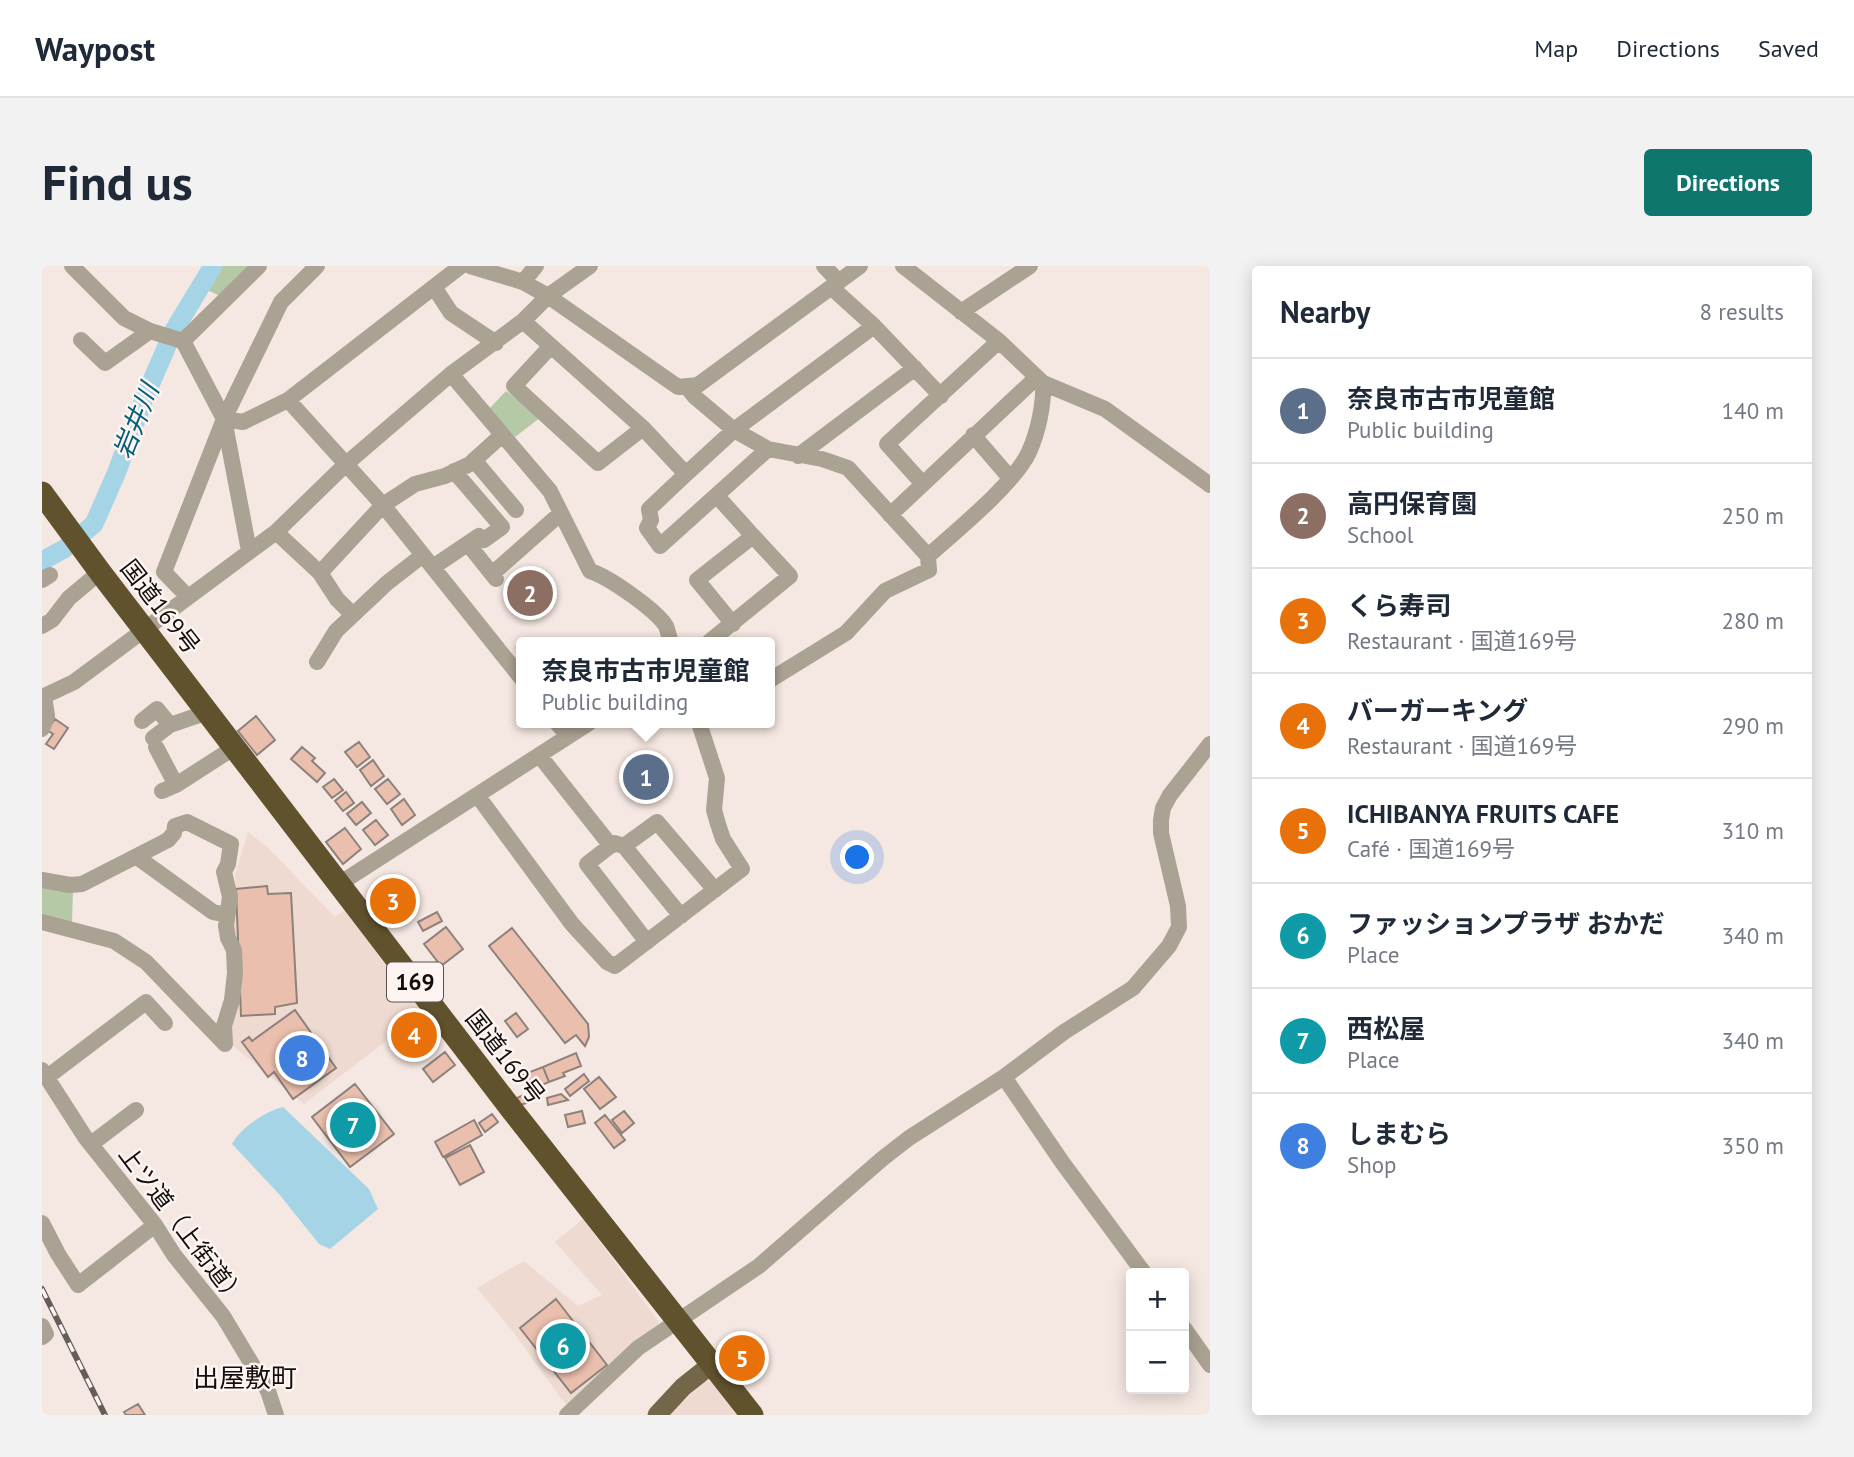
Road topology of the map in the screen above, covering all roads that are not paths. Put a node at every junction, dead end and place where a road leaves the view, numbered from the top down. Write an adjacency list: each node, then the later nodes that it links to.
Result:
1 (72, 266): 21 (street)
2 (259, 266): 23 (street)
3 (317, 266): 33 (street)
4 (461, 266): 16 (street)
5 (470, 266): 14 (street)
6 (536, 266): 14 (street)
7 (590, 266): 17 (street)
8 (824, 266): 15 (street)
9 (860, 266): 15 (street)
10 (903, 266): 18 (street)
11 (997, 266): 13 (street)
12 (1030, 266): 13 (street)
13 (1008, 280): 18 (street)
14 (523, 282): 17 (street)
15 (836, 285): 20 (street); 30 (street)
16 (434, 287): 25 (street); 32 (street)
17 (548, 296): 19 (street); 30 (street)
18 (961, 312): 24 (street)
19 (523, 321): 25 (street); 26 (street)
20 (874, 326): 27 (street); 35 (street)
21 (153, 332): 22 (street); 23 (street)
22 (81, 340)
23 (180, 340): 33 (street)
24 (999, 341): 29 (street); 31 (street)
25 (496, 343): 28 (street)
26 (551, 346): 34 (street); 34 (street)
27 (915, 368): 31 (street); 39 (street)
28 (452, 374): 36 (street); 41 (street)
29 (1040, 380): 37 (street); 44 (street); 46 (street)
30 (686, 386): 35 (street)
31 (941, 396): 45 (street)
32 (288, 400): 33 (street); 41 (street)
33 (225, 419): 56 (street); 61 (street)
34 (643, 428): 43 (street)
35 (734, 430): 38 (street); 43 (street)
36 (502, 435): 40 (street); 51 (street)
37 (973, 435): 44 (street); 45 (street)
38 (768, 449): 39 (street); 48 (street)
39 (798, 456): 52 (street)
40 (474, 460): 42 (street); 50 (street)
41 (346, 464): 49 (street); 53 (street)
42 (454, 471): 49 (street); 55 (street)
43 (686, 474): 48 (street)
44 (1010, 478): 57 (street)
45 (922, 483): 52 (street)
46 (1210, 485)
47 (42, 493): 59 (highway, 国道169号 / 169)
48 (717, 496): 54 (street)
49 (383, 505): 58 (street); 60 (street)
50 (516, 510)
51 (561, 513): 55 (street); 66 (street)
52 (890, 514): 57 (street)
53 (276, 532): 56 (street); 60 (street)
54 (753, 536): 64 (street); 64 (street)
55 (468, 544): 58 (street)
56 (248, 551): 61 (street)
57 (928, 556): 70 (street)
58 (428, 561): 62 (street); 69 (street)
59 (100, 572): 63 (street); 65 (highway, 国道169号 / 169)
60 (320, 573): 62 (street)
61 (188, 597): 65 (street)
62 (353, 615): 68 (street)
63 (43, 624)
64 (733, 624): 67 (street)
65 (145, 630): 71 (street); 72 (highway, 国道169号 / 169)
66 (669, 637)
67 (716, 637)
68 (317, 662)
69 (516, 671)
70 (775, 677)
71 (43, 696): 78 (street)
72 (208, 712): 74 (street); 81 (highway, 国道169号 / 169)
73 (142, 720): 74 (street)
74 (170, 725): 81 (street)
75 (560, 728): 79 (street)
76 (582, 728): 79 (street)
77 (701, 728): 88 (street)
78 (42, 729)
79 (568, 737): 82 (street)
80 (1210, 744): 95 (street)
81 (234, 747): 87 (highway, 国道169号 / 169)
82 (539, 755): 83 (street); 84 (street)
83 (477, 795): 87 (street); 92 (street)
84 (618, 846): 88 (street); 90 (street); 92 (street)
85 (137, 857): 86 (street); 89 (street); 89 (street)
86 (42, 880)
87 (339, 884): 101 (highway, 国道169号 / 169)
88 (715, 890): 90 (street)
89 (227, 915): 91 (street)
90 (681, 916): 92 (street)
91 (42, 922)
92 (647, 942)
93 (164, 1023): 94 (street)
94 (44, 1074): 97 (street, 上ツ道（上街道）)
95 (1004, 1077): 100 (street); 101 (street)
96 (136, 1110): 97 (street)
97 (91, 1144): 99 (street, 上ツ道（上街道）)
98 (42, 1223): 99 (street)
99 (155, 1225): 107 (street, 上ツ道（上街道）)
100 (1140, 1268)
101 (678, 1323): 105 (highway, 国道169号 / 169); 108 (street)
102 (42, 1326): 104 (street)
103 (1186, 1331): 106 (street)
104 (42, 1337)
105 (712, 1364): 109 (main road); 110 (highway, 国道169号 / 169)
106 (1210, 1365)
107 (276, 1415)
108 (567, 1415)
109 (657, 1415)
110 (752, 1415)

